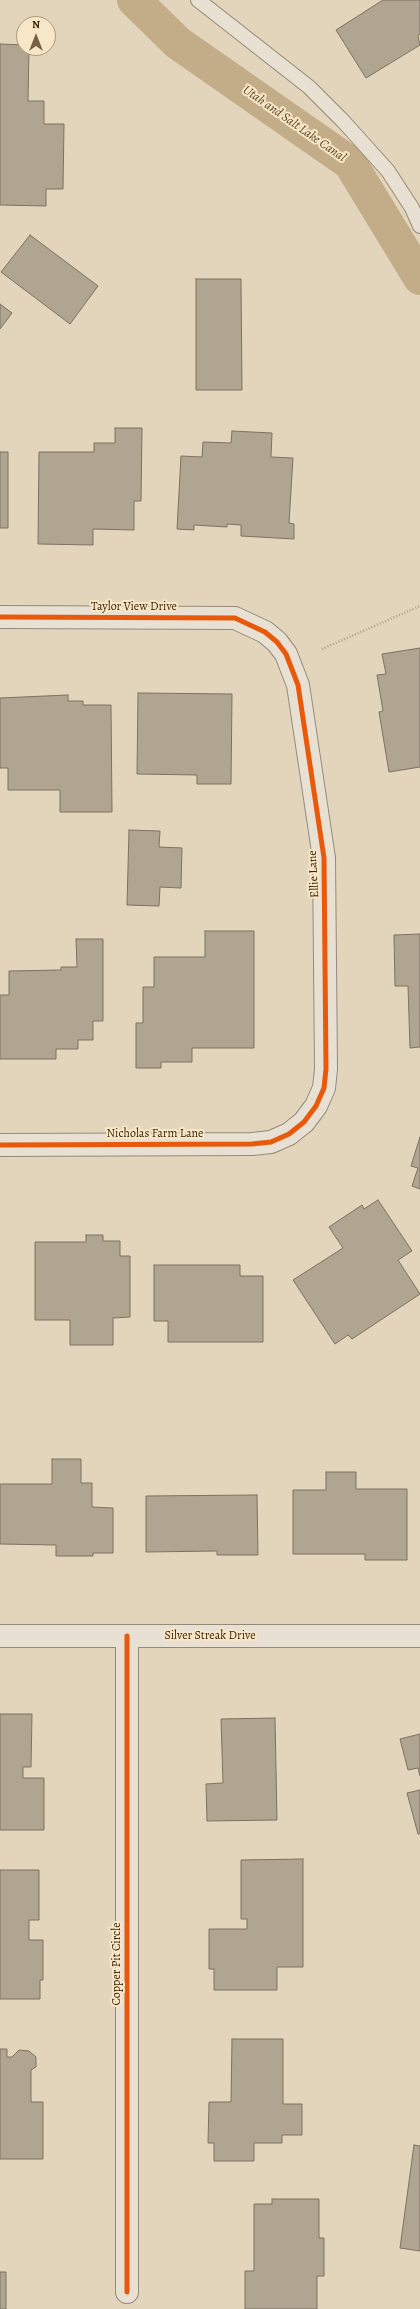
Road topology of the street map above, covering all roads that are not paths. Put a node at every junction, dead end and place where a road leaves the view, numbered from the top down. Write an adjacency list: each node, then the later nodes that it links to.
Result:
1 (198, 0): 2 (lane)
2 (420, 226)
3 (0, 617): 4 (street, Taylor View Drive)
4 (265, 632): 5 (street, Ellie Lane)
5 (304, 1122): 6 (street, Nicholas Farm Lane)
6 (0, 1145)
7 (0, 1636): 8 (street, Silver Streak Drive)
8 (127, 1636): 9 (street, Silver Streak Drive); 10 (street, Copper Pit Circle)
9 (420, 1636)
10 (127, 2292)

